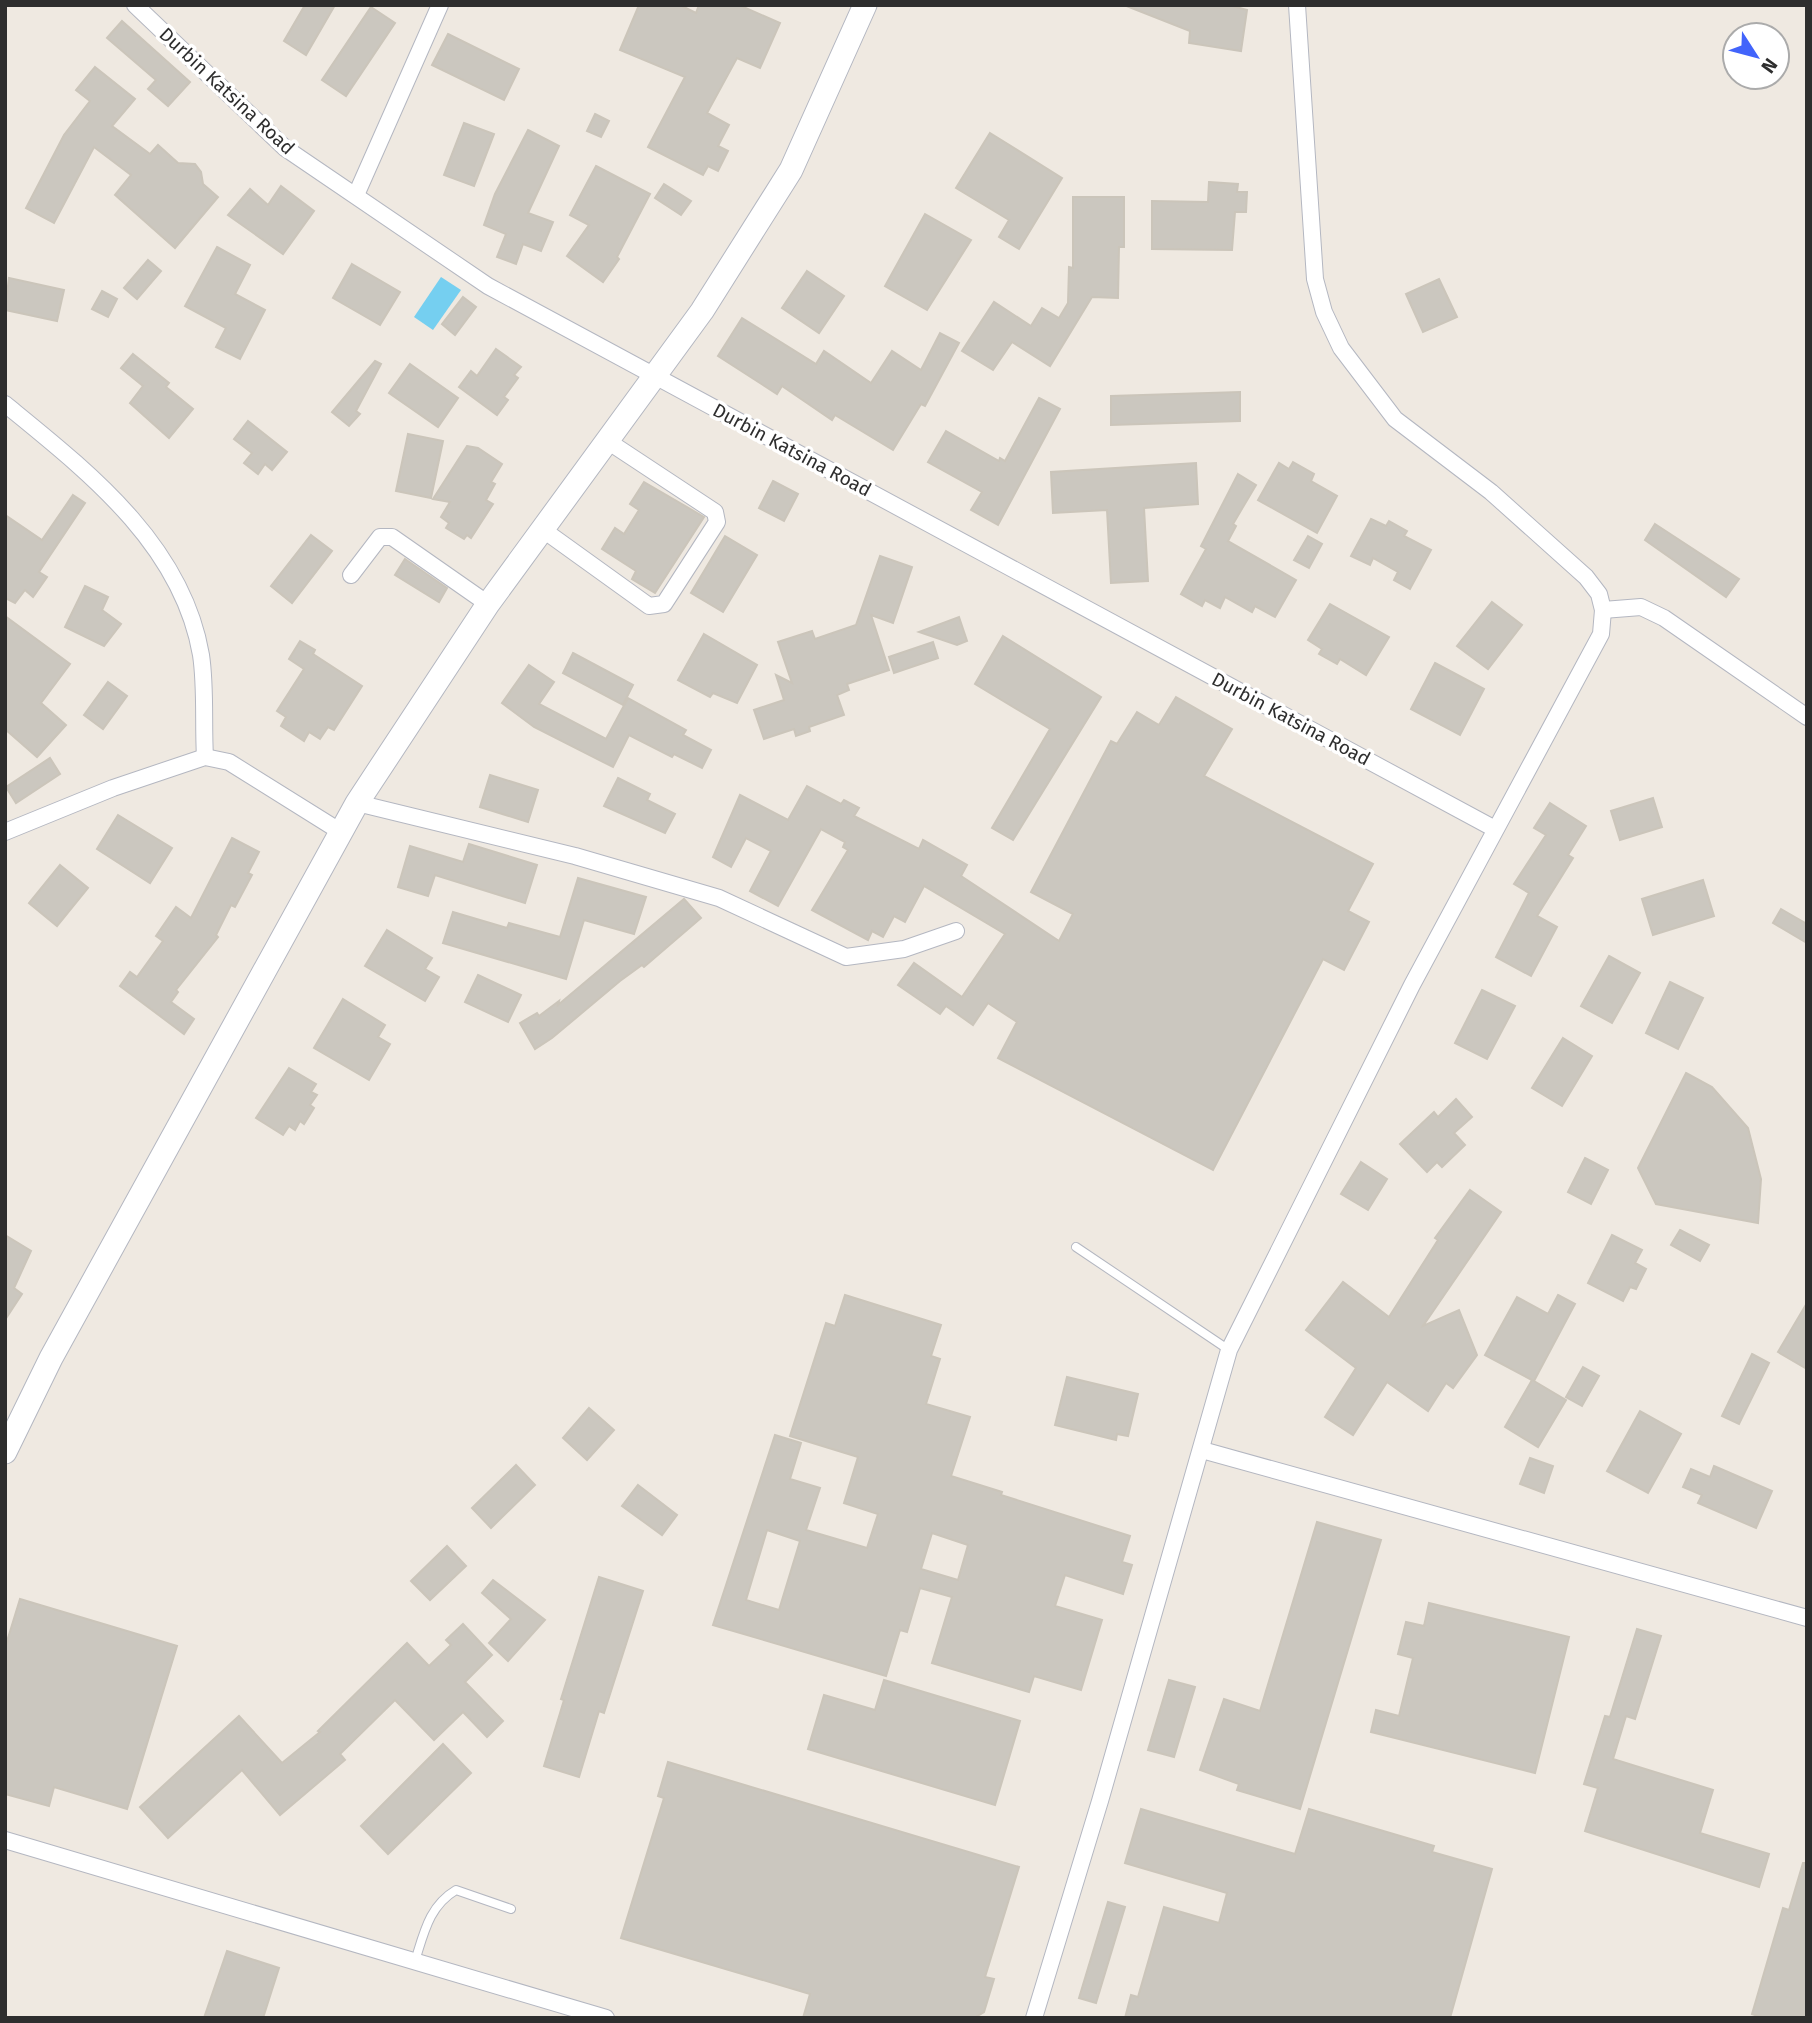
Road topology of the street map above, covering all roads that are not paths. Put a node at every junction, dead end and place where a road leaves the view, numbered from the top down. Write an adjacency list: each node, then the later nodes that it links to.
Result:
1 (135, 5): 5 (street, Durbin Katsina Road)
2 (440, 5): 5 (street)
3 (865, 5): 6 (street)
4 (1297, 5): 12 (street)
5 (356, 195): 6 (street, Durbin Katsina Road)
6 (653, 375): 8 (street); 16 (street, Durbin Katsina Road)
7 (5, 404): 14 (street)
8 (606, 440): 9 (street); 9 (street)
9 (542, 529): 11 (street)
10 (351, 575): 11 (street)
11 (488, 604): 15 (street)
12 (1604, 610): 13 (street); 16 (street)
13 (1807, 717)
14 (205, 757): 17 (street); 18 (street)
15 (357, 803): 18 (street); 19 (street)
16 (1495, 829): 21 (street)
17 (5, 832)
18 (341, 832): 23 (street)
19 (956, 932)
20 (1076, 1247): 21 (lane)
21 (1229, 1350): 22 (street)
22 (1202, 1450): 24 (street); 29 (street)
23 (5, 1452)
24 (1807, 1618)
25 (5, 1840): 27 (street)
26 (511, 1909): 27 (lane)
27 (415, 1961): 28 (street)
28 (606, 2018)
29 (1034, 2018)

